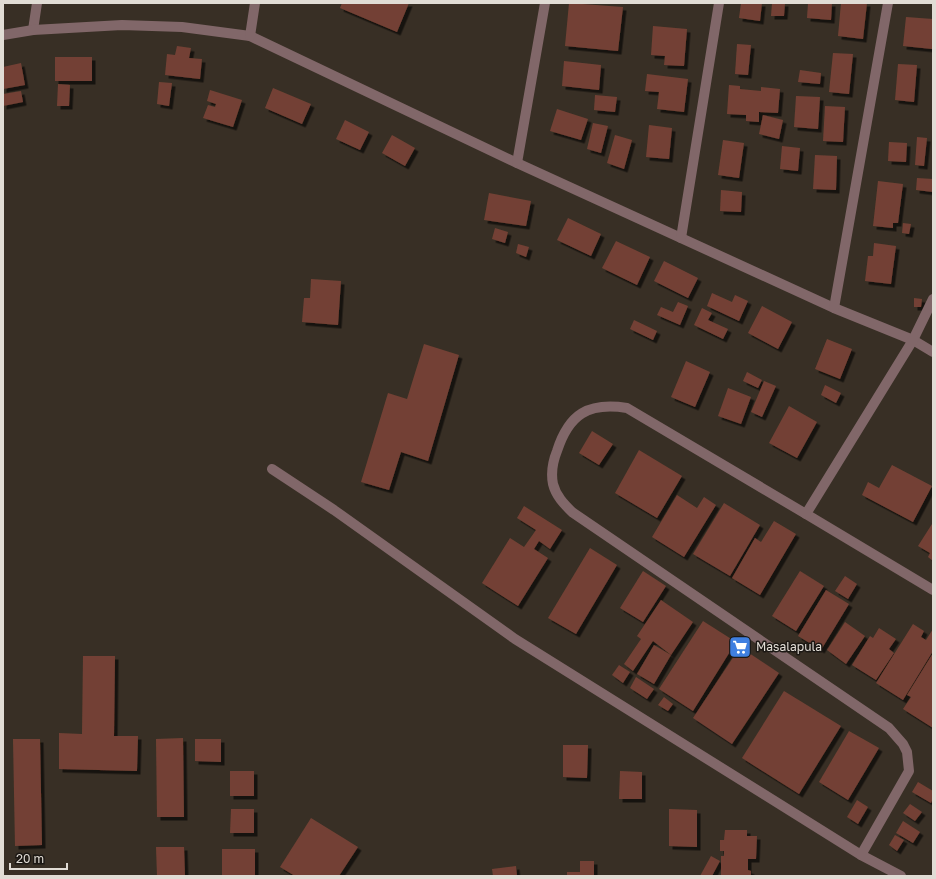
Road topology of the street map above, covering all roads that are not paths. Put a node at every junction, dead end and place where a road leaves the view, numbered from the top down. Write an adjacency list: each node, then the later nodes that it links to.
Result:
1 (38, 3): 6 (street)
2 (255, 3): 8 (street)
3 (545, 3): 9 (street)
4 (719, 3): 10 (street)
5 (888, 3): 12 (street)
6 (33, 30): 7 (street); 8 (street)
7 (3, 35)
8 (250, 36): 9 (street)
9 (517, 164): 10 (street)
10 (681, 238): 12 (street)
11 (933, 299): 13 (street)
12 (834, 308): 13 (street)
13 (913, 340): 14 (street); 16 (street)
14 (933, 352)
15 (272, 469): 18 (street)
16 (806, 514): 17 (street); 18 (street)
17 (933, 590)
18 (861, 855): 19 (street)
19 (901, 876)

